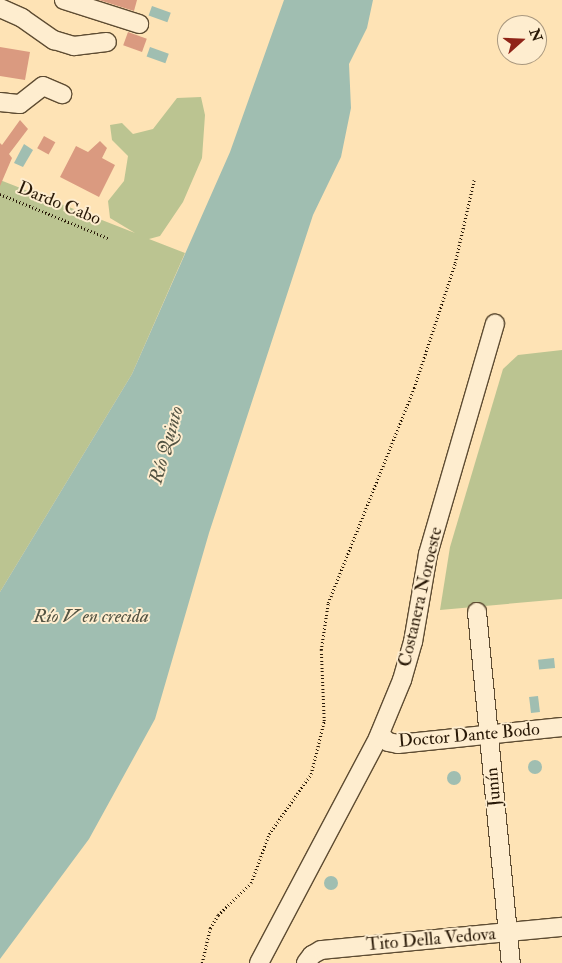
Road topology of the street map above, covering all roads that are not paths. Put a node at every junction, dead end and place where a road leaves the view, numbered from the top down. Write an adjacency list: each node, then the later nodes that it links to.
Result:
1 (64, 0): 3 (street)
2 (0, 8): 4 (street)
3 (138, 24)
4 (107, 42)
5 (62, 94): 6 (street)
6 (0, 102)
7 (495, 324): 10 (street, Costanera Noroeste)
8 (478, 612): 11 (street, Junín)
9 (562, 727): 11 (street, Doctor Dante Bodo)
10 (380, 734): 11 (street, Doctor Dante Bodo); 14 (street, Costanera Noroeste)
11 (489, 735): 13 (street, Junín)
12 (562, 927): 13 (street, Tito Della Vedova)
13 (508, 933): 15 (street, Tito Della Vedova); 16 (street, Junín)
14 (259, 963)
15 (306, 963)
16 (511, 963)

